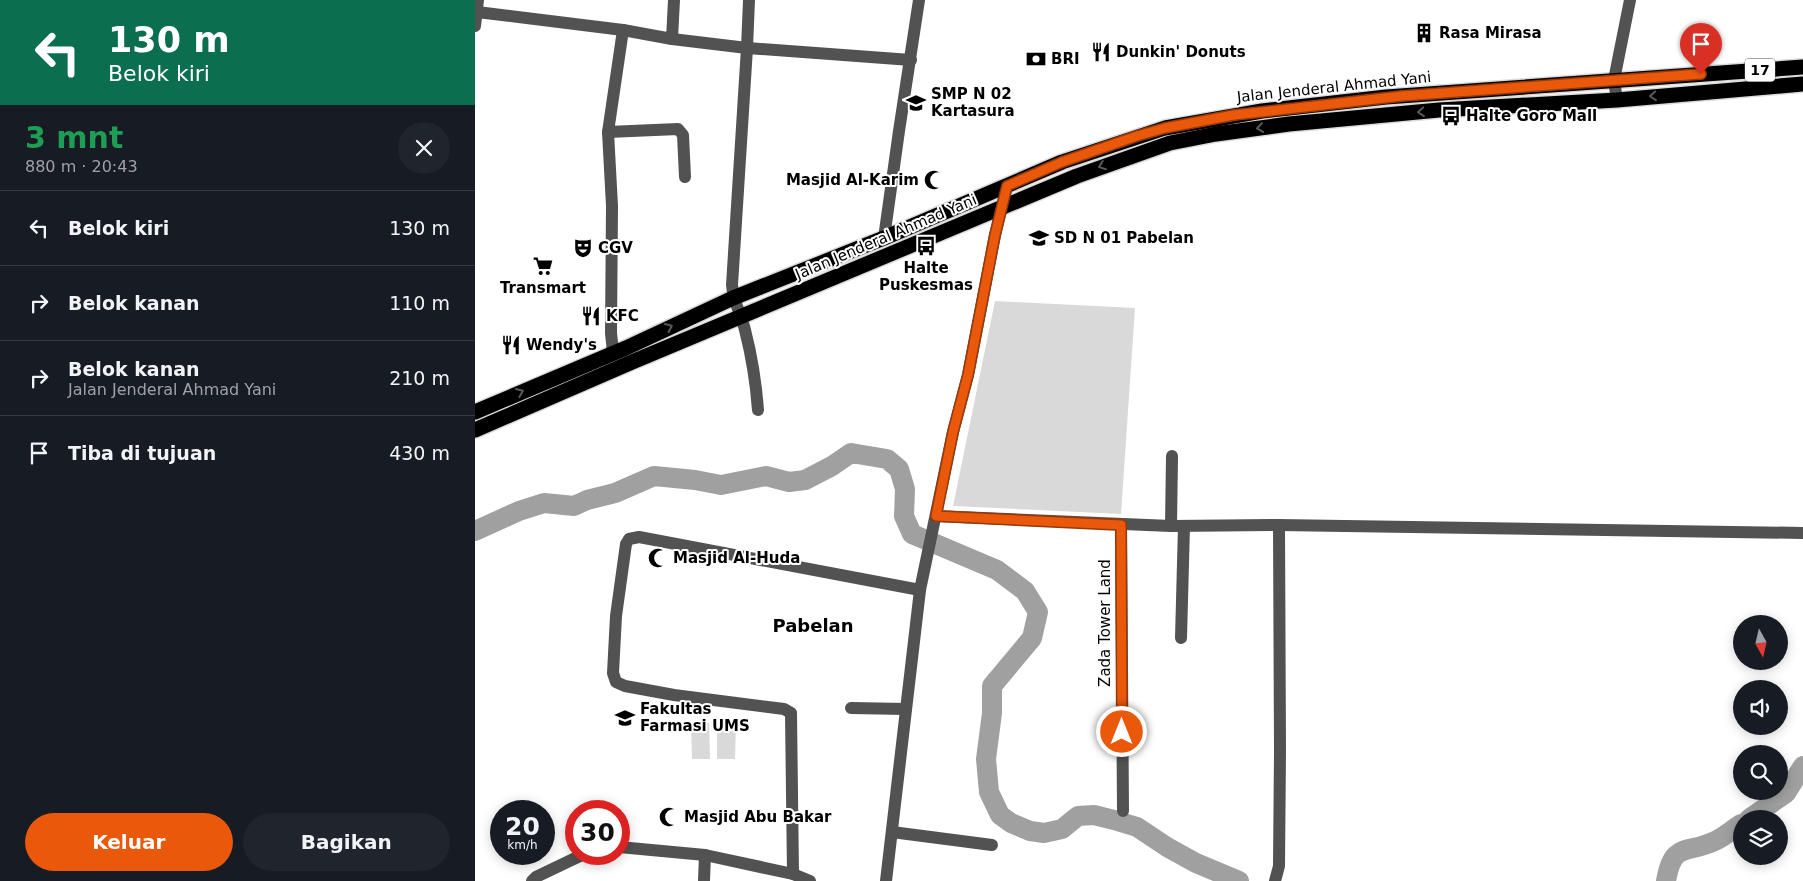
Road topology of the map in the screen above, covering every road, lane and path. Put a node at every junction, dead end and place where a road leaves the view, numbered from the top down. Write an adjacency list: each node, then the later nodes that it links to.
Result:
1 (674, 0): 8 (street)
2 (749, 0): 9 (street)
3 (919, 0): 10 (street)
4 (1630, 0): 12 (street)
5 (477, 6): 6 (street); 7 (street)
6 (475, 26)
7 (623, 30): 8 (street); 15 (street)
8 (672, 39): 9 (street)
9 (747, 48): 10 (street); 20 (street)
10 (911, 60): 19 (street)
11 (1803, 67): 12 (highway, Jalan Jenderal Ahmad Yani / 17)
12 (1614, 80): 14 (street); 17 (highway, Jalan Jenderal Ahmad Yani / 17)
13 (1803, 84): 14 (highway, Jalan Jenderal Ahmad Yani / 17, one-way to 14)
14 (1617, 100): 18 (highway, Jalan Jenderal Ahmad Yani / 17, one-way to 18)
15 (608, 132): 16 (street); 22 (street)
16 (685, 178)
17 (1007, 186): 18 (street); 19 (highway, Jalan Jenderal Ahmad Yani / 17)
18 (1002, 207): 21 (highway, Jalan Jenderal Ahmad Yani / 17); 28 (street)
19 (884, 238): 20 (highway, Jalan Jenderal Ahmad Yani / 17)
20 (733, 298): 21 (street); 22 (highway, Jalan Jenderal Ahmad Yani / 17, one-way to 20)
21 (741, 317): 23 (highway, Jalan Jenderal Ahmad Yani / 17); 24 (street)
22 (619, 350): 23 (highway); 25 (highway, Jalan Jenderal Ahmad Yani / 17, one-way to 22)
23 (632, 362): 26 (highway, Jalan Jenderal Ahmad Yani / 17)
24 (758, 410)
25 (475, 412)
26 (475, 430)
27 (1172, 456): 31 (street)
28 (934, 522): 29 (street); 33 (street)
29 (1121, 525): 31 (street); 37 (street, Zada Tower Land)
30 (1279, 525): 31 (street); 32 (street); 48 (street)
31 (1177, 526): 34 (street)
32 (1803, 533)
33 (920, 590): 36 (street); 43 (street)
34 (1181, 638)
35 (851, 708): 36 (street)
36 (906, 709): 38 (street)
37 (1123, 811)
38 (892, 832): 39 (street); 47 (street)
39 (992, 846)
40 (630, 848): 41 (street)
41 (705, 855): 43 (street); 45 (street)
42 (565, 863): 44 (street)
43 (793, 874): 46 (street)
44 (532, 881)
45 (704, 881)
46 (810, 881)
47 (886, 881)
48 (1275, 881)

